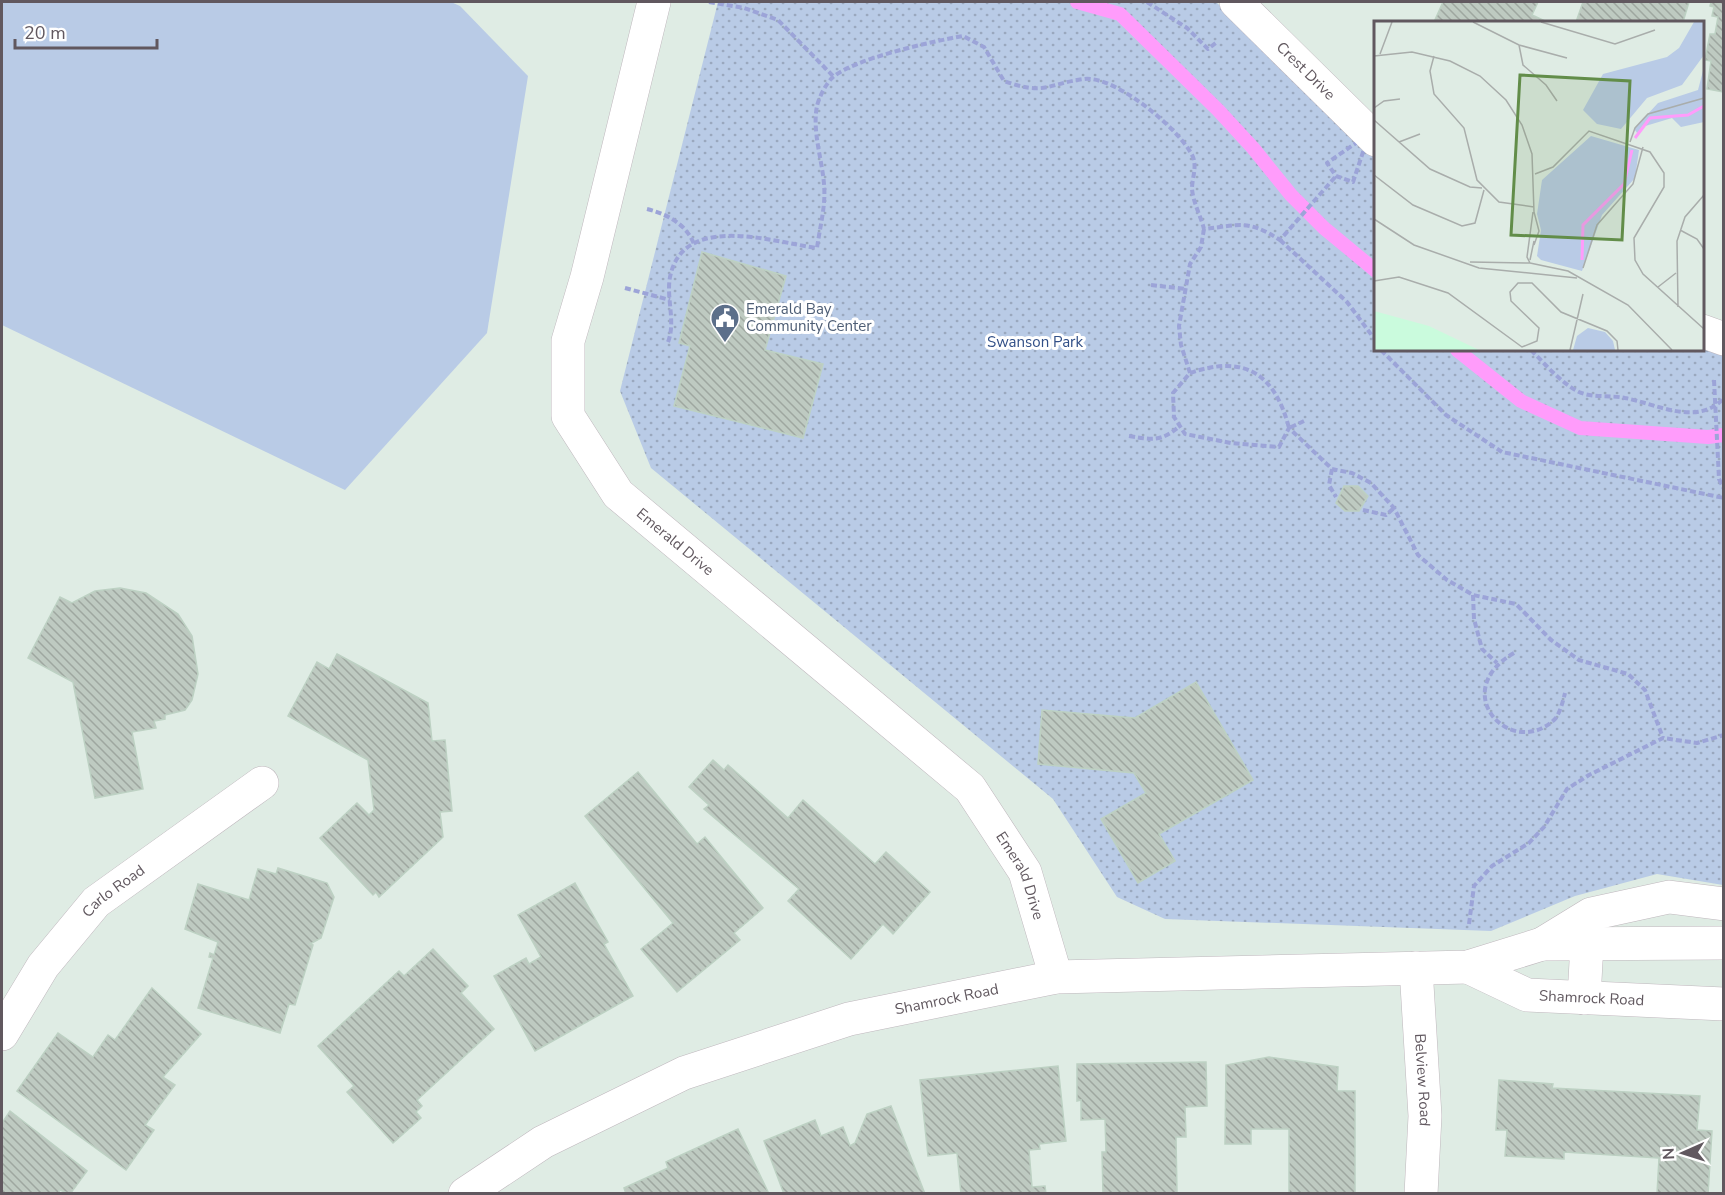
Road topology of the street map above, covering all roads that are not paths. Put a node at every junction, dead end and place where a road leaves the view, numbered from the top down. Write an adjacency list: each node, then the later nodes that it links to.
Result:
1 (654, 2): 13 (street, Emerald Drive)
2 (1236, 2): 3 (street, Crest Drive)
3 (1374, 138)
4 (1704, 332): 5 (street)
5 (1724, 339)
6 (262, 783): 16 (street, Carlo Road)
7 (1724, 904): 9 (street, Shamrock Road)
8 (1724, 943): 10 (street, Shamrock Road)
9 (1542, 944): 10 (street, Shamrock Road); 11 (street, Shamrock Road)
10 (1587, 944): 14 (street)
11 (1468, 967): 12 (street, Shamrock Road); 14 (street, Shamrock Road)
12 (1416, 968): 13 (street, Shamrock Road); 18 (street, Belview Road)
13 (1056, 977): 17 (street, Shamrock Road)
14 (1584, 998): 15 (street, Shamrock Road)
15 (1724, 1004)
16 (2, 1034)
17 (465, 1194)
18 (1422, 1194)

